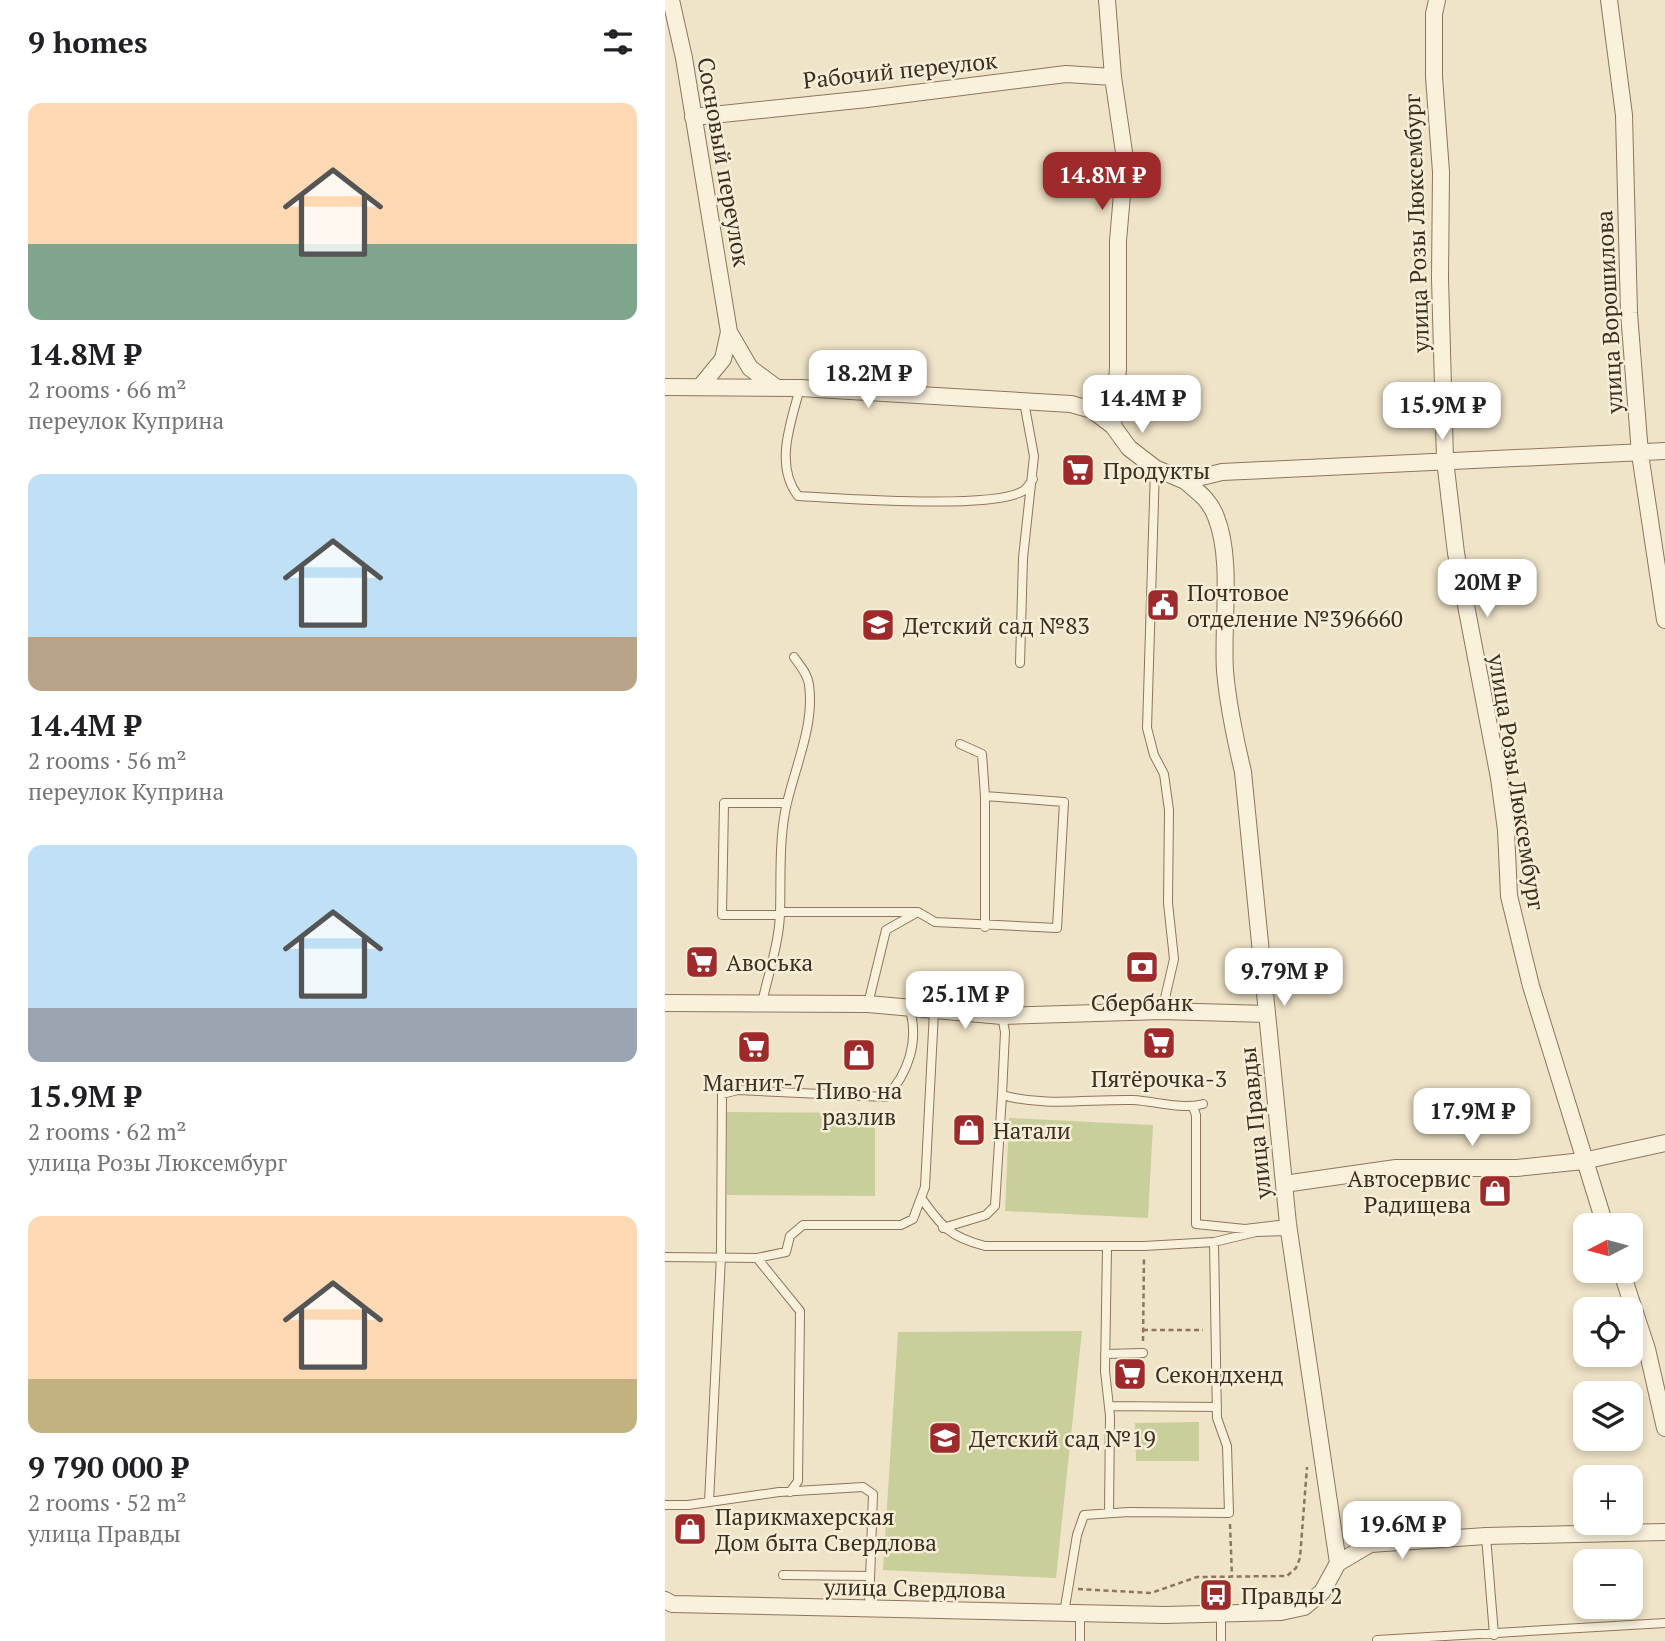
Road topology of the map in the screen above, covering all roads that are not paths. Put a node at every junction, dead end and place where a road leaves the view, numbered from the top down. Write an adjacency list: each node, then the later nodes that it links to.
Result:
1 (671, 0): 6 (street, Сосновый переулок)
2 (1107, 0): 5 (street)
3 (1437, 0): 18 (street, улица Розы Люксембург)
4 (1609, 0): 17 (street, улица Ворошилова)
5 (1113, 77): 6 (street, Рабочий переулок); 15 (street)
6 (693, 117): 7 (street, Сосновый переулок)
7 (729, 332): 10 (street, Сосновый переулок); 11 (street, Сосновый переулок)
8 (665, 387): 9 (street)
9 (683, 387): 10 (street); 13 (street)
10 (700, 387): 11 (street)
11 (777, 388): 12 (street)
12 (800, 388): 14 (street); 20 (lane)
13 (665, 398)
14 (1024, 402): 15 (street); 20 (lane)
15 (1113, 426): 19 (street)
16 (1665, 451): 17 (street)
17 (1640, 454): 18 (street); 22 (street, улица Ворошилова)
18 (1445, 460): 21 (street); 43 (street, улица Розы Люксембург)
19 (1155, 468): 21 (street); 36 (lane)
20 (1033, 479): 24 (lane)
21 (1185, 481): 37 (street, улица Правды)
22 (1665, 620)
23 (794, 657): 27 (lane)
24 (1020, 663)
25 (960, 744): 26 (lane)
26 (985, 796): 30 (lane); 30 (lane)
27 (787, 803): 29 (lane); 29 (lane)
28 (918, 912): 29 (lane); 30 (lane); 33 (lane)
29 (780, 914): 32 (lane)
30 (985, 927)
31 (665, 1003): 32 (street)
32 (762, 1003): 33 (street)
33 (868, 1004): 34 (street)
34 (910, 1010): 35 (street); 51 (lane)
35 (934, 1011): 38 (street); 45 (lane)
36 (1162, 1012): 37 (street); 38 (street)
37 (1266, 1014): 44 (street, улица Правды)
38 (1002, 1016): 39 (lane)
39 (1002, 1095): 41 (lane); 48 (lane)
40 (1203, 1104): 41 (lane)
41 (1193, 1107): 47 (lane)
42 (1665, 1143): 43 (street)
43 (1583, 1161): 44 (street); 46 (street, улица Розы Люксембург)
44 (1284, 1184): 47 (street, улица Правды)
45 (922, 1199): 48 (lane); 53 (lane)
46 (1601, 1213)
47 (1288, 1227): 49 (lane); 65 (street, улица Правды)
48 (943, 1228): 50 (lane)
49 (1214, 1242): 50 (lane); 58 (lane)
50 (1107, 1248): 56 (lane)
51 (721, 1256): 52 (lane); 53 (lane); 61 (lane)
52 (665, 1257)
53 (757, 1258): 60 (lane)
54 (1625, 1283): 59 (street)
55 (1143, 1353): 56 (lane)
56 (1105, 1354): 57 (lane)
57 (1109, 1406): 58 (lane); 63 (lane)
58 (1217, 1407): 63 (lane)
59 (1665, 1428)
60 (790, 1492): 61 (lane); 70 (lane)
61 (709, 1502): 62 (lane)
62 (665, 1505)
63 (1109, 1513): 73 (lane)
64 (1665, 1532): 66 (street)
65 (1336, 1534): 67 (street); 68 (street, улица Правды)
66 (1486, 1536): 67 (street); 76 (lane)
67 (1370, 1545): 68 (street)
68 (1338, 1563): 74 (street, улица Свердлова)
69 (783, 1574): 70 (lane)
70 (870, 1576): 72 (lane)
71 (665, 1600): 72 (street, улица Свердлова)
72 (869, 1610): 73 (street, улица Свердлова)
73 (1072, 1613): 74 (street, улица Свердлова); 78 (lane)
74 (1221, 1615): 79 (lane)
75 (1665, 1623): 76 (lane)
76 (1494, 1635): 77 (lane)
77 (1377, 1640)
78 (1080, 1641)
79 (1221, 1641)

